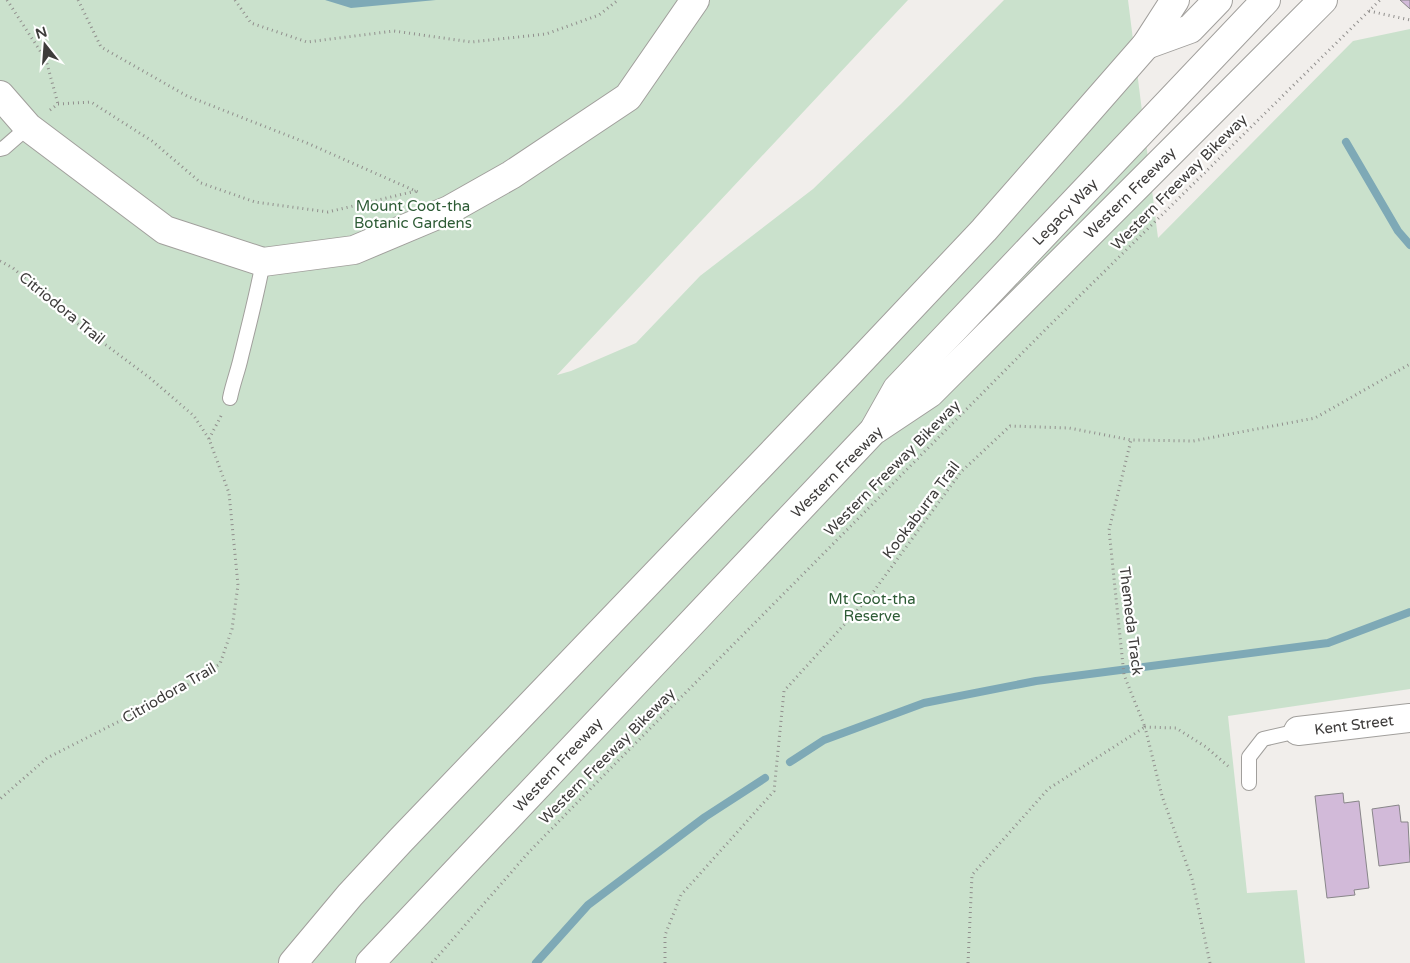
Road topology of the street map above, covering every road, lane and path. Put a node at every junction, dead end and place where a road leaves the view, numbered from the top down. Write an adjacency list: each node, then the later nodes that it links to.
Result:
1 (7, 0): 15 (path)
2 (78, 0): 18 (path)
3 (235, 0): 4 (path)
4 (618, 0)
5 (695, 0): 19 (main road)
6 (1175, 0): 13 (main road)
7 (1218, 0): 13 (main road)
8 (1266, 0): 24 (main road, Legacy Way)
9 (1323, 0): 24 (main road, Western Freeway)
10 (1380, 0): 11 (path, Western Freeway Bikeway)
11 (1369, 11): 12 (path); 34 (path, Western Freeway Bikeway)
12 (1410, 20)
13 (1146, 45): 32 (main road)
14 (0, 95): 16 (main road)
15 (58, 104): 16 (path); 18 (path)
16 (28, 127): 17 (lane); 21 (main road)
17 (0, 149)
18 (417, 190): 19 (path)
19 (449, 210): 21 (main road)
20 (0, 261): 25 (path, Citriodora Trail)
21 (263, 262): 23 (lane)
22 (1410, 364): 26 (path, Kookaburra Trail)
23 (230, 398): 25 (path)
24 (873, 431): 33 (main road, Western Freeway)
25 (209, 439): 31 (path, Citriodora Trail)
26 (1131, 440): 28 (path, Themeda Track); 35 (path, Kookaburra Trail)
27 (1410, 718): 29 (main road, Kent Street)
28 (1145, 727): 30 (path); 36 (path); 37 (path, Themeda Track)
29 (1298, 731): 30 (lane)
30 (1249, 783)
31 (0, 799)
32 (293, 963)
33 (370, 963)
34 (432, 963)
35 (665, 963)
36 (968, 963)
37 (1210, 963)

